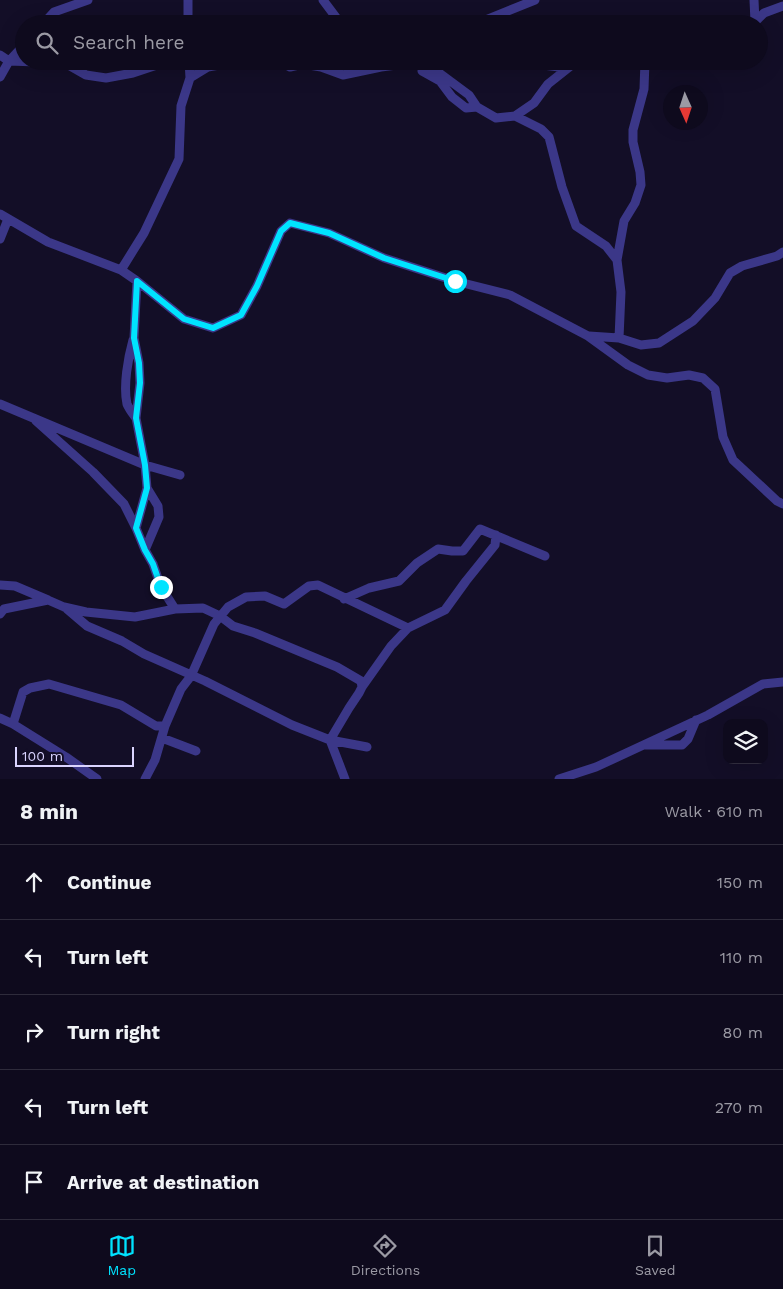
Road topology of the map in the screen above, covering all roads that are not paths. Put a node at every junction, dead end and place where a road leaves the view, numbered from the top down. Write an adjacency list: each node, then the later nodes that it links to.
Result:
1 (59, 0): 9 (street)
2 (88, 0): 9 (street)
3 (188, 0): 11 (street)
4 (323, 0): 12 (street)
5 (535, 0): 7 (street)
6 (754, 0): 14 (street)
7 (524, 2): 13 (street)
8 (783, 6): 15 (street)
9 (54, 12): 10 (street)
10 (51, 15)
11 (188, 15)
12 (334, 15)
13 (496, 15)
14 (753, 15)
15 (762, 15)
16 (0, 55): 18 (street)
17 (15, 55): 18 (street)
18 (9, 61): 19 (street); 30 (street)
19 (15, 61)
20 (77, 70): 21 (street)
21 (140, 70)
22 (190, 70): 31 (street)
23 (204, 70): 31 (street)
24 (329, 70): 25 (street)
25 (359, 70)
26 (422, 70): 33 (street)
27 (433, 70): 32 (street)
28 (565, 70): 35 (street)
29 (645, 70): 39 (street)
30 (0, 77)
31 (190, 78): 40 (street)
32 (454, 84): 33 (street); 34 (street)
33 (456, 101): 34 (street)
34 (477, 107): 35 (street)
35 (515, 116): 39 (street)
36 (4, 216): 37 (street); 40 (street)
37 (0, 239)
38 (783, 252): 43 (street)
39 (617, 260): 43 (street)
40 (121, 270): 41 (street)
41 (137, 281): 42 (street); 46 (street)
42 (588, 336): 43 (street); 49 (street)
43 (619, 338)
44 (0, 404): 45 (street)
45 (31, 417): 46 (street); 50 (street)
46 (145, 465): 47 (street); 48 (street)
47 (180, 475)
48 (147, 488): 50 (street); 52 (street)
49 (783, 504)
50 (136, 528): 52 (street)
51 (496, 535): 53 (street); 55 (street); 61 (street)
52 (145, 550): 58 (street)
53 (546, 556)
54 (0, 585): 56 (street)
55 (344, 599): 60 (street); 61 (street)
56 (48, 600): 57 (street); 59 (street)
57 (64, 607): 58 (street); 62 (street)
58 (175, 609): 60 (street)
59 (0, 614)
60 (220, 616): 62 (street); 64 (street)
61 (408, 628): 64 (street)
62 (191, 676): 68 (street); 70 (street)
63 (783, 682): 66 (street)
64 (362, 687): 70 (street)
65 (0, 718): 67 (street)
66 (696, 720): 71 (street); 71 (street)
67 (13, 724): 68 (street); 75 (street)
68 (165, 726): 69 (street)
69 (162, 738): 73 (street); 76 (street)
70 (330, 740): 72 (street); 74 (street)
71 (644, 745): 77 (street)
72 (367, 747)
73 (196, 751)
74 (342, 777)
75 (97, 779)
76 (145, 779)
77 (559, 779)

